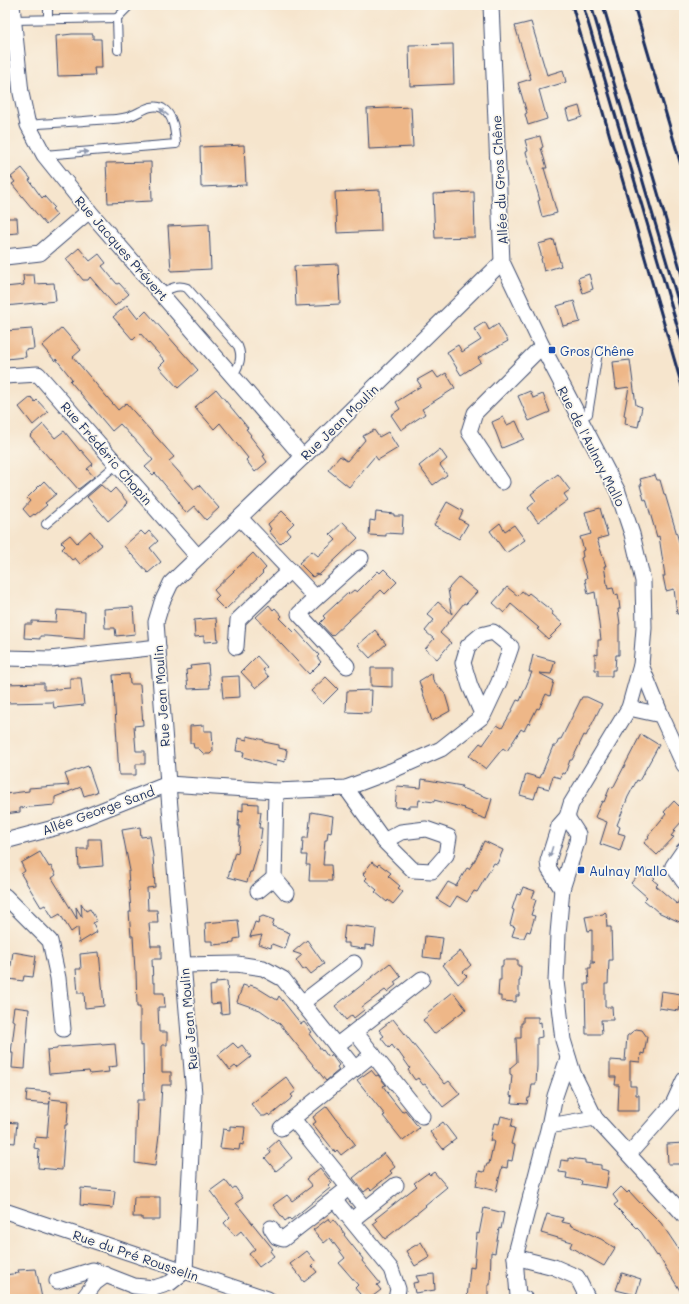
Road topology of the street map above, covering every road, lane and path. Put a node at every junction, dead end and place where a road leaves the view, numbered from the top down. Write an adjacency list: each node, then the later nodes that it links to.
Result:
1 (48, 5): 6 (lane)
2 (130, 5): 5 (lane)
3 (491, 5): 12 (street, Allée du Gros Chêne)
4 (13, 12): 6 (lane); 8 (street, Rue Jacques Prévert)
5 (117, 18): 6 (lane); 7 (lane)
6 (48, 19)
7 (118, 50)
8 (28, 125): 9 (street, Rue Jacques Prévert); 9 (lane, one-way to 8)
9 (44, 155): 10 (street, Rue Jacques Prévert)
10 (89, 211): 11 (street); 13 (street, Rue Jacques Prévert)
11 (5, 258)
12 (502, 262): 14 (street, Allée du Gros Chêne); 19 (street, Rue Jean Moulin)
13 (160, 293): 17 (street, Rue Jacques Prévert); 17 (lane)
14 (542, 346): 18 (street, Rue de l'Aulnay Mallo); 21 (street)
15 (598, 352): 18 (lane)
16 (5, 376): 20 (street, Rue Frédéric Chopin)
17 (233, 376): 19 (street, Rue Jacques Prévert)
18 (580, 419): 31 (street, Rue de l'Aulnay Mallo)
19 (303, 457): 22 (street, Rue Jean Moulin)
20 (117, 464): 23 (lane); 24 (street, Rue Frédéric Chopin)
21 (502, 482)
22 (240, 518): 24 (street, Rue Jean Moulin); 26 (street)
23 (46, 524)
24 (198, 557): 28 (street, Rue Jean Moulin)
25 (361, 558): 27 (street)
26 (290, 570): 27 (street); 29 (street)
27 (316, 598): 32 (street)
28 (158, 647): 30 (street); 37 (street, Rue Jean Moulin)
29 (236, 647)
30 (5, 658)
31 (640, 665): 33 (street, Rue de l'Aulnay Mallo); 34 (street)
32 (347, 666)
33 (629, 708): 34 (street); 40 (street, Rue de l'Aulnay Mallo)
34 (662, 715): 36 (street)
35 (483, 716): 35 (street); 38 (street)
36 (684, 765)
37 (168, 784): 39 (street); 41 (street, Allée George Sand); 51 (street, Rue Jean Moulin)
38 (346, 788): 39 (street); 42 (street)
39 (276, 791): 44 (street)
40 (567, 817): 46 (street); 46 (street, Rue de l'Aulnay Mallo, one-way to 46)
41 (5, 841)
42 (384, 841)
43 (684, 850): 45 (street)
44 (274, 878): 47 (street); 48 (street)
45 (684, 882)
46 (562, 890): 58 (street)
47 (258, 891)
48 (287, 893)
49 (5, 896): 54 (street)
50 (354, 963): 53 (street)
51 (183, 965): 53 (street); 76 (street, Rue Jean Moulin)
52 (422, 980): 55 (street)
53 (302, 1003): 56 (street)
54 (63, 1029)
55 (355, 1032): 56 (street); 57 (street)
56 (336, 1046): 59 (street)
57 (373, 1054): 59 (street); 61 (street)
58 (568, 1058): 62 (street); 64 (street)
59 (354, 1069): 63 (street)
60 (684, 1080): 66 (street)
61 (422, 1116)
62 (595, 1118): 64 (street); 66 (street)
63 (293, 1119): 65 (street); 68 (street)
64 (549, 1126): 75 (street)
65 (281, 1128)
66 (629, 1154): 72 (street)
67 (396, 1185): 70 (street)
68 (349, 1188): 69 (street); 70 (street)
69 (334, 1199): 73 (street); 74 (street)
70 (366, 1209): 73 (street)
71 (5, 1211): 76 (street, Rue du Pré Rousselin)
72 (684, 1215)
73 (352, 1220): 81 (street)
74 (271, 1228)
75 (515, 1257): 82 (street); 83 (street)
76 (185, 1271): 77 (street); 80 (street, Rue du Pré Rousselin)
77 (106, 1275): 78 (street); 79 (street)
78 (57, 1281)
79 (83, 1299)
80 (268, 1299)
81 (396, 1299)
82 (525, 1299)
83 (588, 1299)

